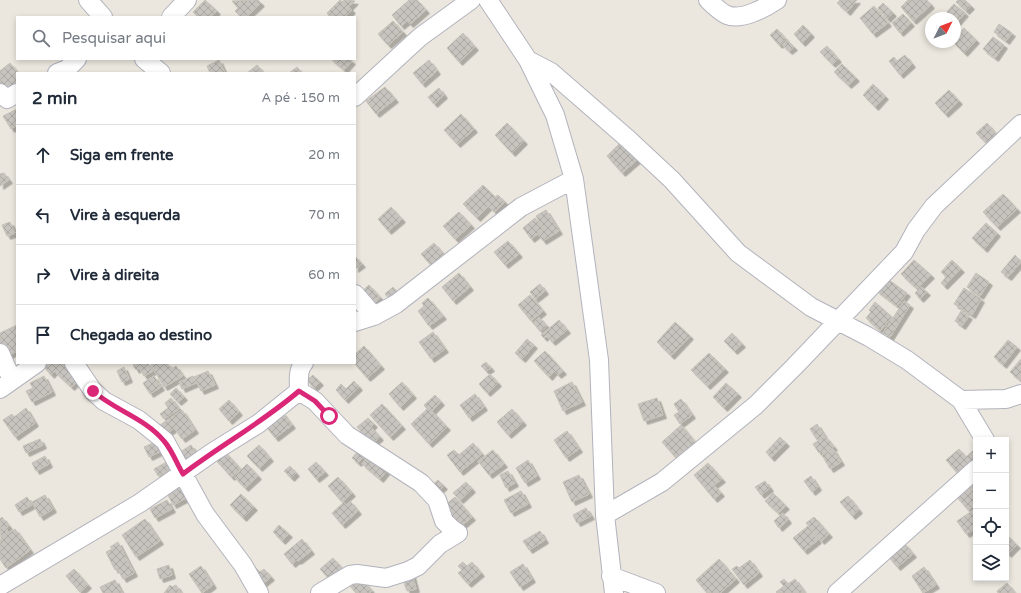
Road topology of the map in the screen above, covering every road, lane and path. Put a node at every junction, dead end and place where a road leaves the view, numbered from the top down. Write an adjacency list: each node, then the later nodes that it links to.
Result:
1 (88, 0): 7 (street)
2 (187, 0): 8 (street)
3 (471, 0): 14 (street)
4 (488, 0): 10 (street)
5 (708, 0): 6 (street)
6 (777, 0)
7 (102, 16)
8 (172, 16)
9 (145, 60): 11 (street)
10 (528, 60): 16 (street); 20 (street)
11 (160, 72)
12 (0, 93): 13 (street)
13 (16, 94)
14 (356, 96)
15 (1021, 124): 20 (street)
16 (574, 179): 18 (street); 32 (street)
17 (356, 296): 18 (street)
18 (374, 316): 19 (street)
19 (356, 321)
20 (838, 321): 28 (street); 32 (street)
21 (0, 353): 25 (street)
22 (35, 364): 25 (street)
23 (75, 364): 31 (street)
24 (302, 364): 26 (street)
25 (6, 384)
26 (299, 391): 31 (street); 36 (street)
27 (1021, 394): 28 (street)
28 (962, 400): 29 (street)
29 (983, 437)
30 (973, 472): 38 (street)
31 (183, 474): 34 (street); 35 (street)
32 (605, 515): 33 (street)
33 (613, 584): 37 (street)
34 (0, 586)
35 (259, 593)
36 (320, 593)
37 (656, 593)
38 (837, 593)

